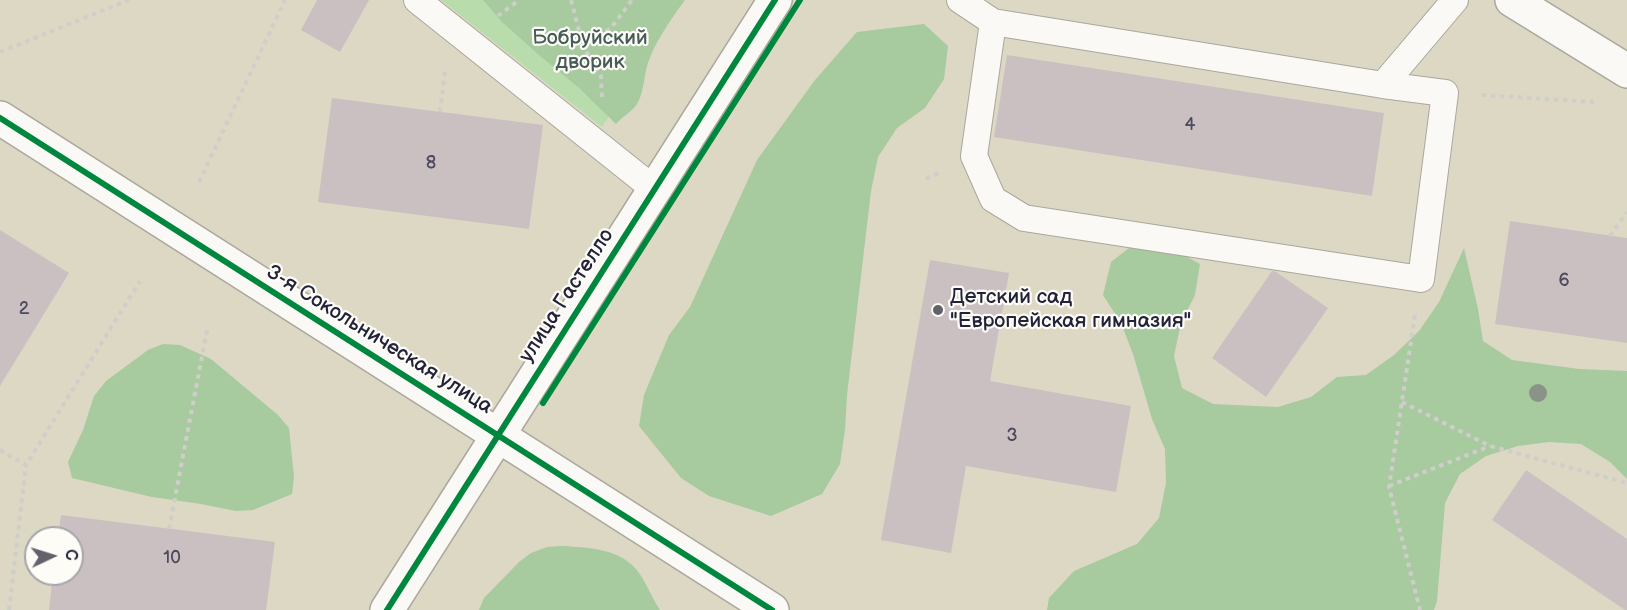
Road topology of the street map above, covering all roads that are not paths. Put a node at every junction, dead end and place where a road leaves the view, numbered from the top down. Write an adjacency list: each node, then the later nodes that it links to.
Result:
1 (417, 0): 10 (lane)
2 (775, 0): 10 (street, улица Гастелло)
3 (960, 0): 6 (lane)
4 (1455, 0): 8 (lane)
5 (1512, 0): 7 (street)
6 (993, 22): 8 (lane); 8 (lane)
7 (1627, 71)
8 (1383, 85)
9 (0, 118): 11 (street, 3-я Сокольническая улица)
10 (654, 189): 11 (street, улица Гастелло)
11 (498, 435): 12 (street, улица Гастелло); 13 (street, 3-я Сокольническая улица)
12 (387, 610)
13 (772, 610)

